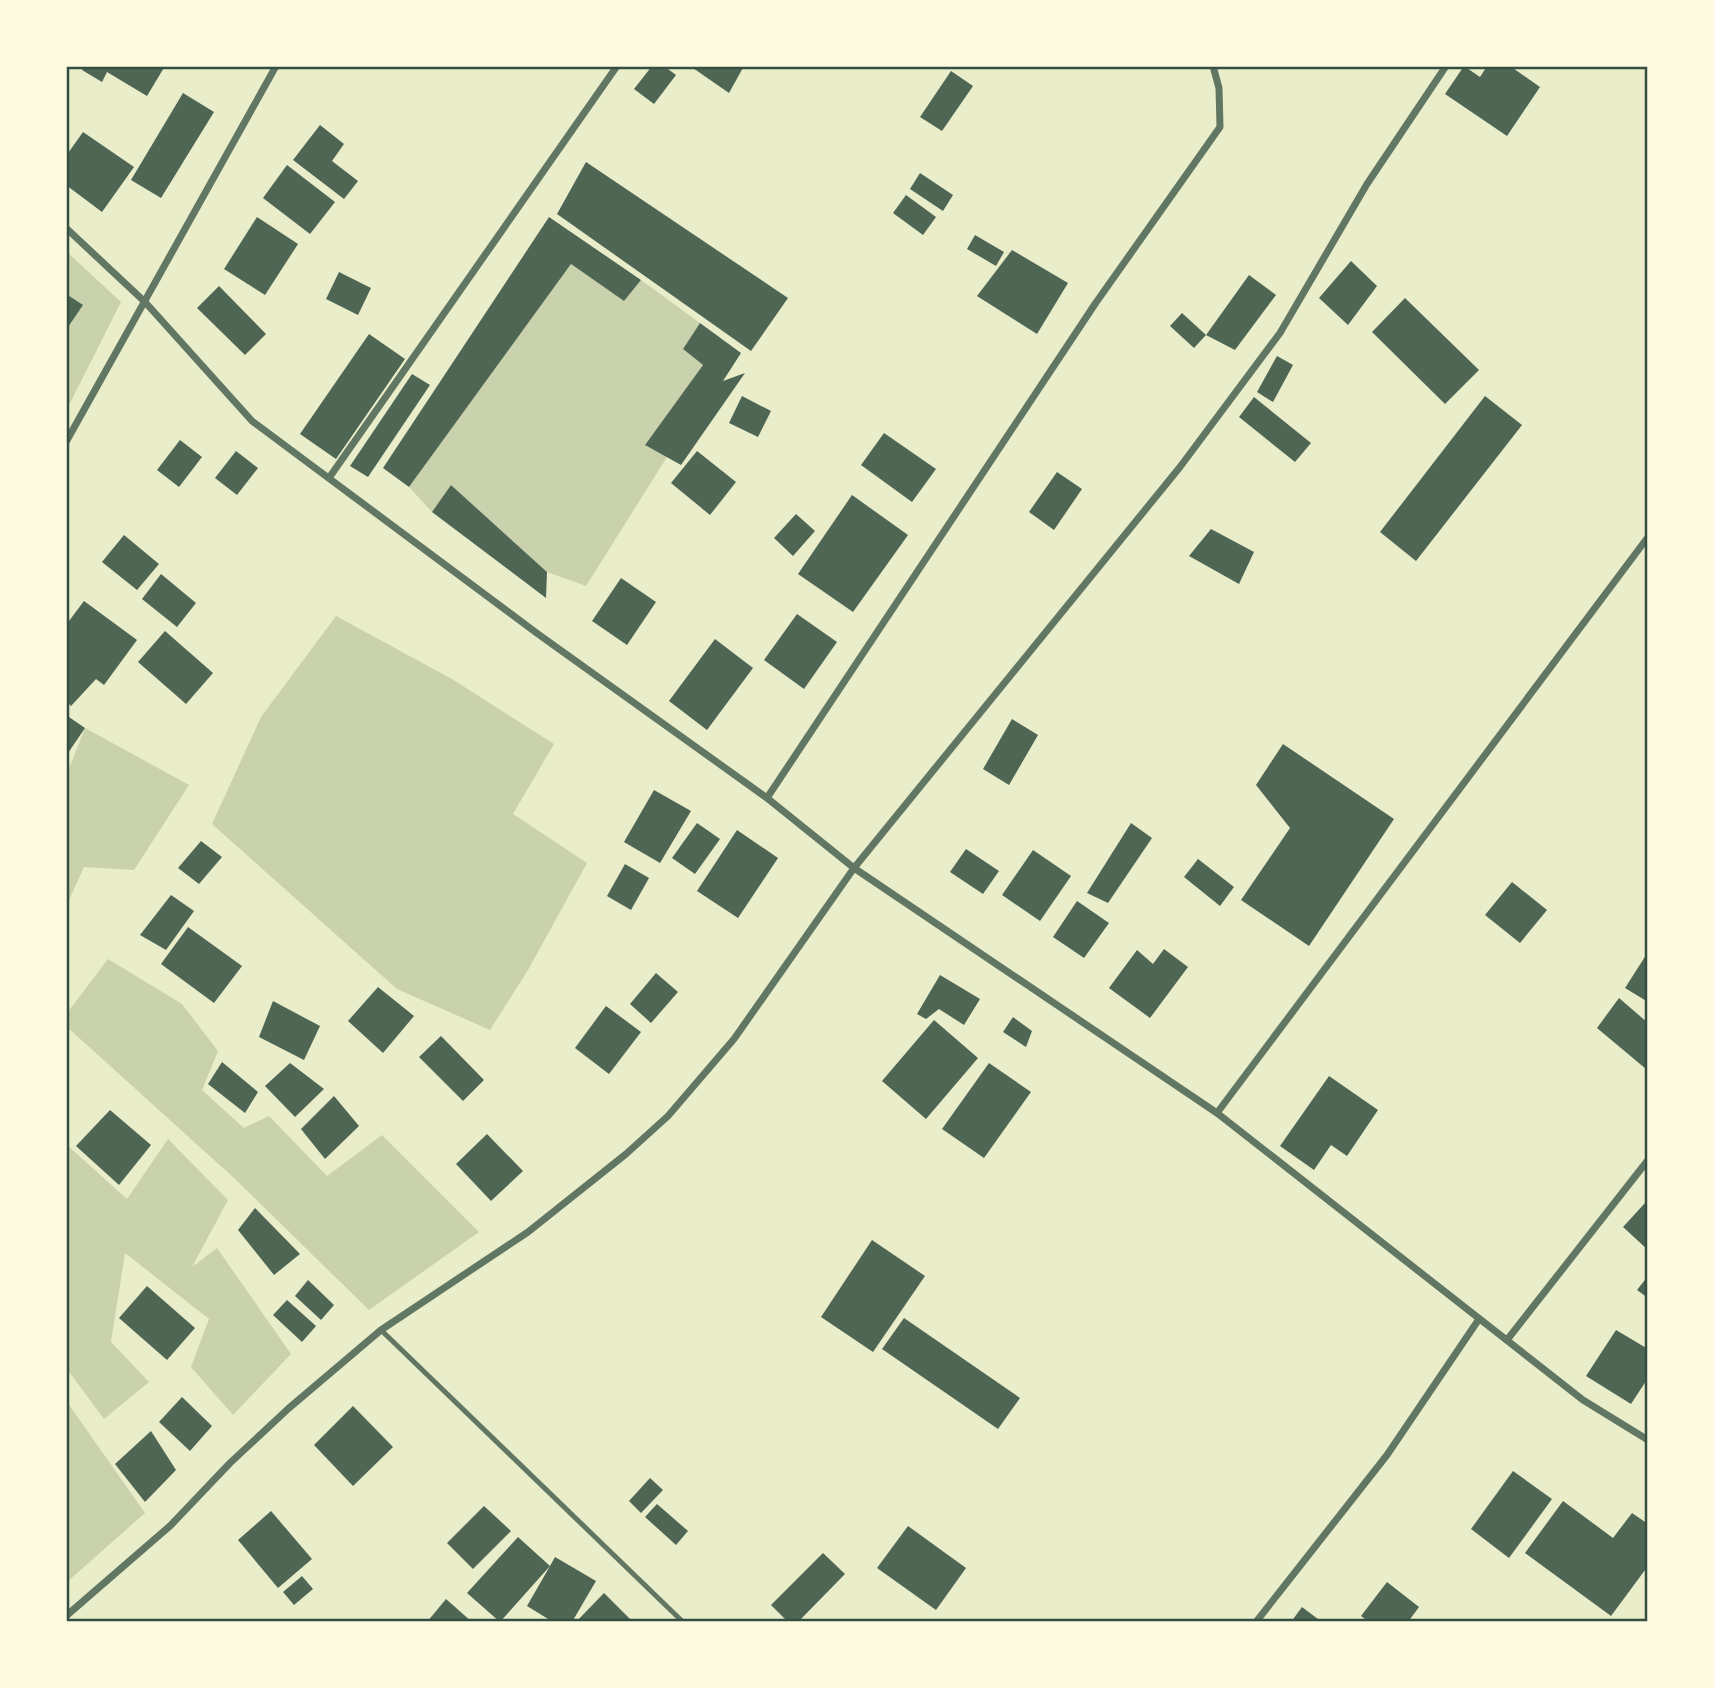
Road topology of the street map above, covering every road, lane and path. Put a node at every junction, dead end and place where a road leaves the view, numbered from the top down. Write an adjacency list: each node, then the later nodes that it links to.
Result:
1 (276, 66): 6 (street)
2 (617, 66): 8 (street)
3 (1213, 66): 10 (street)
4 (1446, 66): 11 (street)
5 (66, 228): 6 (street)
6 (145, 302): 7 (street); 8 (street)
7 (66, 442)
8 (329, 478): 10 (street)
9 (1647, 537): 12 (street)
10 (767, 798): 11 (street)
11 (854, 868): 12 (street); 15 (street)
12 (1217, 1113): 14 (street)
13 (1647, 1160): 16 (street)
14 (1479, 1319): 16 (street); 20 (street)
15 (381, 1330): 18 (street); 19 (lane)
16 (1507, 1340): 17 (street)
17 (1647, 1440)
18 (66, 1616)
19 (683, 1622)
20 (1256, 1622)

